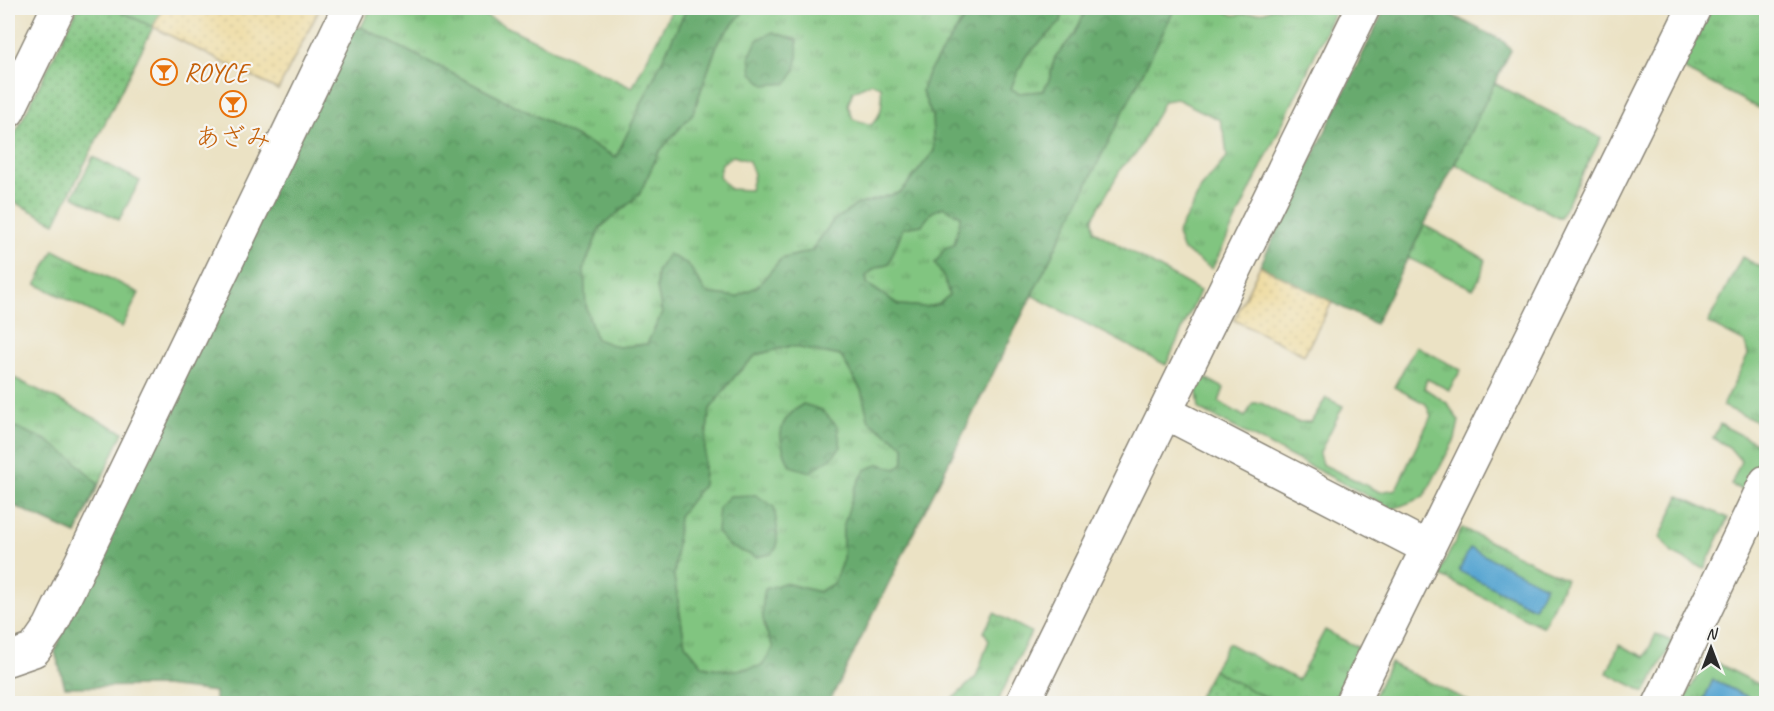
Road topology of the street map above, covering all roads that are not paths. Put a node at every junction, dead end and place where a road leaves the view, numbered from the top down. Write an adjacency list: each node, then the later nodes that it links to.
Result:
1 (58, 8): 5 (street)
2 (349, 8): 9 (street)
3 (1363, 8): 6 (street)
4 (1694, 8): 8 (street)
5 (8, 111)
6 (1165, 412): 8 (street); 10 (street)
7 (1767, 482): 12 (street)
8 (1428, 548): 11 (street)
9 (8, 659)
10 (1022, 704)
11 (1351, 704)
12 (1660, 704)

